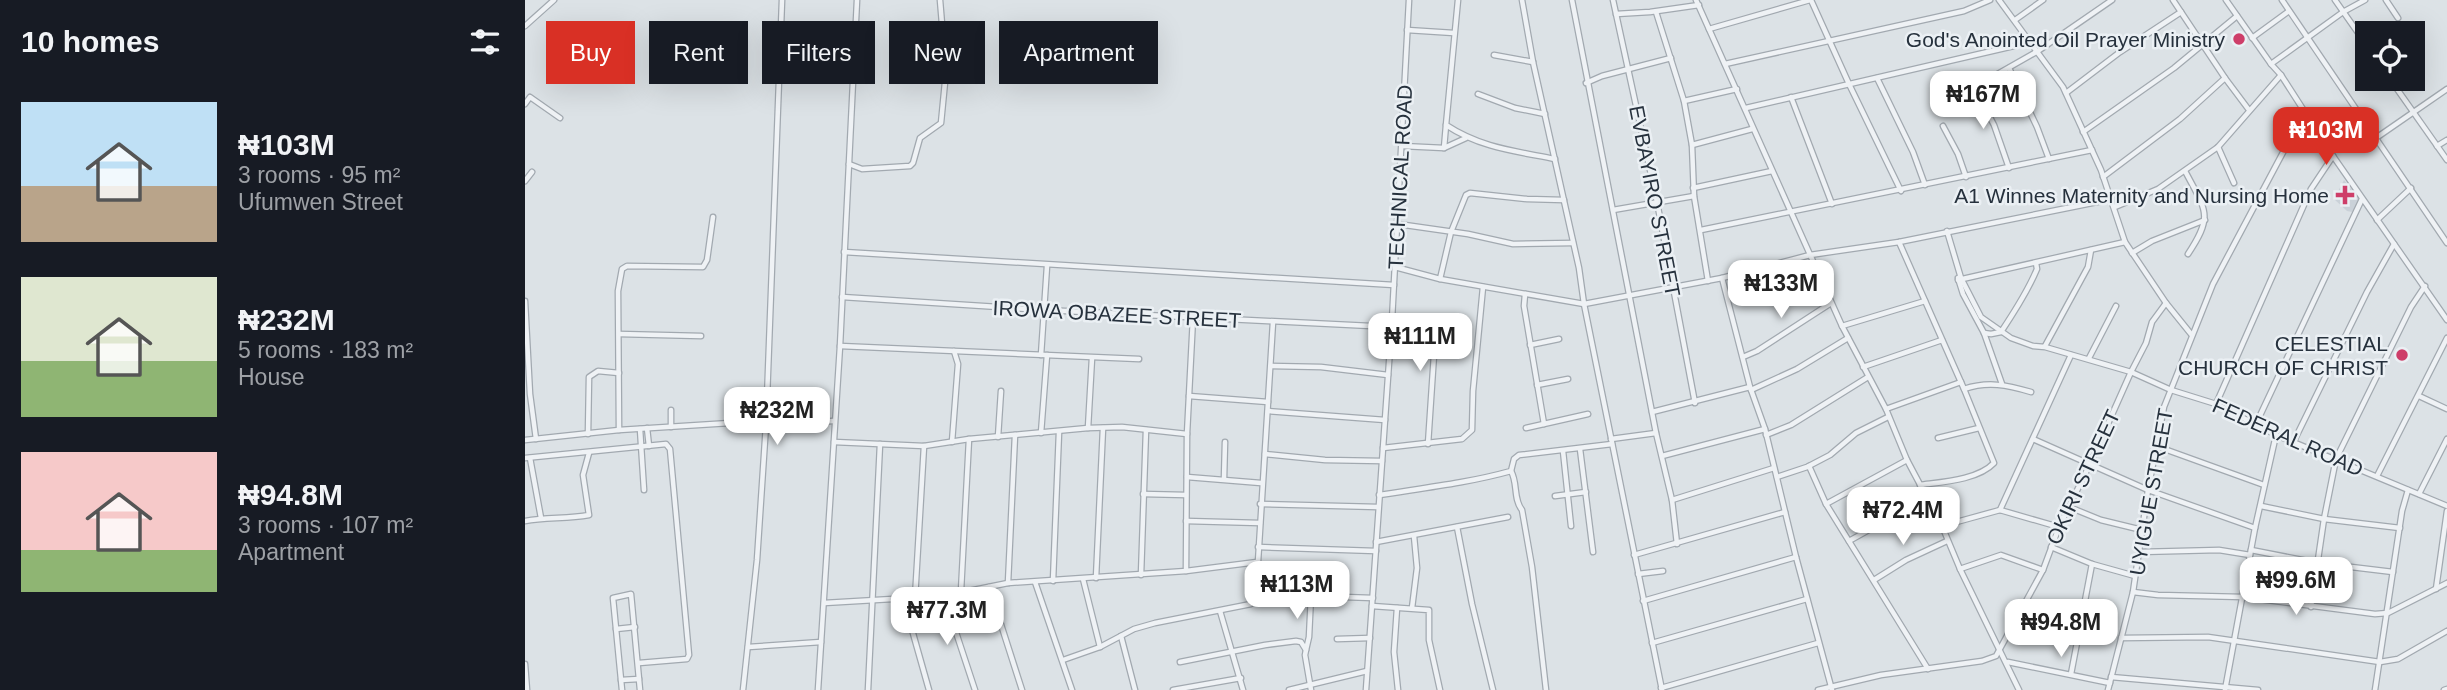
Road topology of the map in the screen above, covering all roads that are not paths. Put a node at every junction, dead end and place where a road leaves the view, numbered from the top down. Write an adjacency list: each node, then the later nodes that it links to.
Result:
1 (554, 0): 30 (street)
2 (782, 0): 206 (street)
3 (857, 0): 86 (street)
4 (940, 0): 88 (street)
5 (1409, 0): 33 (street, TECHNICAL ROAD)
6 (1458, 0): 34 (street)
7 (1522, 0): 43 (street)
8 (1572, 0): 51 (street)
9 (1613, 0): 26 (street, EVBAYIRO STREET)
10 (1811, 0): 31 (street); 37 (street)
11 (1990, 0): 37 (street)
12 (1999, 0): 29 (street)
13 (2043, 0): 29 (street)
14 (2112, 0): 40 (street)
15 (2173, 0): 24 (street)
16 (2226, 0): 27 (street)
17 (2282, 0): 22 (street)
18 (2335, 0): 25 (street)
19 (2365, 0): 25 (street)
20 (2386, 0): 28 (street)
21 (1697, 3): 23 (street); 31 (street)
22 (2289, 11): 35 (street); 36 (street)
23 (1656, 12): 26 (street); 42 (street)
24 (2181, 12): 39 (street); 57 (street)
25 (2343, 12): 32 (street); 36 (street)
26 (1616, 14): 47 (street, EVBAYIRO STREET)
27 (2237, 16): 35 (street); 39 (street)
28 (2398, 18)
29 (2015, 20): 38 (street)
30 (525, 26)
31 (1709, 29): 44 (street)
32 (2355, 29)
33 (1407, 30): 34 (street); 77 (street, TECHNICAL ROAD)
34 (1454, 33): 69 (street)
35 (2252, 38): 45 (street)
36 (2308, 38): 45 (street); 74 (street)
37 (1829, 42): 44 (street); 52 (street)
38 (2031, 42): 40 (street); 49 (street)
39 (2203, 44): 50 (street); 72 (street)
40 (2038, 51): 46 (street); 57 (street)
41 (1494, 55): 43 (street)
42 (1671, 58): 47 (street); 60 (street)
43 (1533, 62): 67 (street)
44 (1725, 64): 54 (street)
45 (2271, 64): 48 (street)
46 (2008, 68): 53 (street); 84 (street)
47 (1628, 69): 51 (street); 105 (street, EVBAYIRO STREET)
48 (2281, 75): 64 (street); 66 (street)
49 (1877, 78): 52 (street); 97 (street)
50 (2225, 78): 64 (street); 94 (street)
51 (1587, 83): 108 (street)
52 (1849, 84): 59 (street); 100 (street)
53 (1974, 87): 63 (street); 87 (street)
54 (1737, 89): 60 (street); 62 (street)
55 (2447, 89): 65 (street)
56 (2399, 91): 65 (street)
57 (2066, 93): 72 (street)
58 (1478, 94): 67 (street)
59 (1791, 97): 62 (street); 106 (street)
60 (1684, 101): 76 (street)
61 (525, 104): 68 (street)
62 (1745, 108): 71 (street)
63 (1936, 109)
64 (2249, 110): 79 (street)
65 (2413, 111): 74 (street); 78 (street)
66 (2305, 113): 82 (street); 159 (street, UYIGUE STREET)
67 (1545, 114): 83 (street)
68 (560, 118)
69 (1447, 125): 73 (street); 80 (street)
70 (1943, 126): 93 (street)
71 (1752, 129): 76 (street); 89 (street)
72 (2084, 131): 81 (street)
73 (1467, 138): 80 (street); 83 (street)
74 (2376, 138): 99 (street)
75 (2447, 140): 78 (street)
76 (1692, 145): 98 (street)
77 (1402, 146): 80 (street); 113 (street, TECHNICAL ROAD)
78 (2437, 146): 85 (street)
79 (2218, 147): 90 (street); 96 (street)
80 (1444, 148)
81 (2092, 150): 84 (street); 94 (street)
82 (2333, 156): 102 (street); 194 (street)
83 (1555, 159): 104 (street)
84 (2049, 159): 87 (street)
85 (2447, 160)
86 (849, 164): 88 (street); 92 (street)
87 (2009, 168): 93 (street)
88 (862, 169): 92 (street)
89 (1772, 171): 98 (street); 109 (street)
90 (2185, 171): 107 (street); 111 (street)
91 (532, 172): 95 (street)
92 (848, 177): 123 (street)
93 (1966, 177): 97 (street)
94 (2103, 177): 103 (street)
95 (525, 181)
96 (2234, 183)
97 (1925, 186): 100 (street)
98 (1693, 188): 101 (street)
99 (2411, 188): 112 (street); 120 (street)
100 (1901, 191): 106 (street)
101 (1694, 196): 105 (street); 114 (street)
102 (2363, 198): 112 (street); 205 (street)
103 (2112, 199): 107 (street); 115 (street)
104 (1564, 200): 116 (street); 119 (street)
105 (1657, 202): 108 (street); 137 (street, EVBAYIRO STREET)
106 (1832, 204): 109 (street)
107 (2115, 207): 118 (street)
108 (1613, 210): 139 (street)
109 (1791, 213): 114 (street); 126 (street)
110 (713, 217): 158 (street)
111 (2206, 220): 124 (street); 125 (street)
112 (2377, 220): 121 (street)
113 (1398, 224): 116 (street); 129 (street, TECHNICAL ROAD)
114 (1701, 230): 133 (street)
115 (1947, 230): 117 (street); 130 (street, FEDERAL ROAD)
116 (1451, 232): 119 (street); 132 (street)
117 (1899, 242): 126 (street); 142 (street)
118 (2126, 242): 122 (street); 124 (street)
119 (1573, 243): 145 (street)
120 (2447, 243)
121 (2394, 244): 135 (street); 232 (street)
122 (2091, 250): 127 (street); 167 (street)
123 (844, 252): 128 (street); 140 (street)
124 (2132, 253): 144 (street)
125 (2188, 254)
126 (1810, 255): 131 (street); 143 (street)
127 (2036, 263): 130 (street); 156 (street)
128 (1047, 266): 134 (street); 147 (street)
129 (1395, 267): 132 (street); 134 (street, TECHNICAL ROAD)
130 (1959, 277): 156 (street, FEDERAL ROAD); 157 (street)
131 (1722, 278): 133 (street); 171 (street)
132 (1440, 279): 136 (street)
133 (1708, 281): 137 (street)
134 (1394, 285): 149 (street, TECHNICAL ROAD)
135 (2425, 286): 150 (street); 249 (street)
136 (1483, 287): 138 (street); 236 (street)
137 (1673, 288): 139 (street); 193 (street, EVBAYIRO STREET)
138 (1525, 294): 145 (street); 165 (street)
139 (1630, 296): 145 (street); 199 (street)
140 (842, 297): 147 (street, IROWA OBAZEE STREET); 166 (street)
141 (525, 301): 226 (street)
142 (1925, 301): 153 (street); 164 (street)
143 (1831, 303): 153 (street); 171 (street)
144 (2166, 303): 159 (street); 177 (street, OKIRI STREET)
145 (1584, 304): 231 (street)
146 (2116, 306): 173 (street)
147 (1045, 310): 148 (street, IROWA OBAZEE STREET); 169 (street)
148 (1193, 318): 151 (street, IROWA OBAZEE STREET); 190 (street)
149 (1392, 320): 152 (street); 154 (street, TECHNICAL ROAD)
150 (2447, 320)
151 (1273, 322): 154 (street, IROWA OBAZEE STREET); 175 (street)
152 (1436, 325): 155 (street); 236 (street)
153 (1842, 326): 161 (street)
154 (1391, 327): 179 (street, TECHNICAL ROAD)
155 (1455, 328)
156 (2001, 332): 157 (street); 167 (street, FEDERAL ROAD)
157 (1984, 333): 184 (street)
158 (619, 334): 160 (street); 178 (street)
159 (2191, 334): 187 (street, UYIGUE STREET)
160 (701, 336)
161 (1848, 338): 176 (street); 186 (street)
162 (2447, 338): 191 (street)
163 (1559, 339): 165 (street)
164 (1942, 340): 176 (street); 182 (street)
165 (1530, 345): 183 (street)
166 (840, 346): 168 (street); 203 (street)
167 (2045, 347): 170 (street, FEDERAL ROAD)
168 (956, 352): 169 (street); 234 (street)
169 (1044, 355): 172 (street); 218 (street)
170 (2071, 355): 173 (street, FEDERAL ROAD); 228 (street)
171 (1743, 357): 186 (street)
172 (1092, 358): 174 (street); 209 (street)
173 (2089, 358): 177 (street, FEDERAL ROAD)
174 (1139, 359)
175 (1271, 366): 179 (street); 192 (street)
176 (1863, 367): 180 (street)
177 (2131, 372): 187 (street, FEDERAL ROAD); 252 (street, OKIRI STREET)
178 (619, 373): 214 (street); 220 (street)
179 (1388, 375): 202 (street, TECHNICAL ROAD)
180 (1868, 377): 195 (street); 217 (street)
181 (1568, 379): 183 (street)
182 (1961, 382): 185 (street); 195 (street)
183 (1537, 384): 204 (street)
184 (2002, 384): 185 (street); 189 (street)
185 (1964, 388): 212 (street)
186 (1751, 389): 193 (street); 217 (street)
187 (2171, 390): 194 (street, FEDERAL ROAD); 240 (street, UYIGUE STREET)
188 (1001, 391): 224 (street)
189 (2031, 391)
190 (1189, 396): 192 (street); 221 (street)
191 (2419, 396): 196 (street); 256 (street)
192 (1268, 402): 198 (street)
193 (1695, 402): 199 (street)
194 (2216, 404): 205 (street, FEDERAL ROAD)
195 (1886, 409): 201 (street)
196 (2447, 409)
197 (671, 410): 207 (street)
198 (1268, 411): 202 (street); 246 (street)
199 (1652, 412): 219 (street)
200 (1588, 414): 204 (street)
201 (1888, 417): 250 (street); 253 (street)
202 (1385, 420): 242 (street, TECHNICAL ROAD)
203 (833, 421): 206 (street); 233 (street)
204 (1544, 424): 211 (street)
205 (2256, 424): 223 (street, FEDERAL ROAD)
206 (766, 425): 207 (street); 359 (street)
207 (671, 427): 208 (street)
208 (647, 428): 213 (street); 238 (street)
209 (1088, 428): 210 (street); 216 (street)
210 (1103, 428): 215 (street); 320 (street)
211 (1526, 428)
212 (1979, 428): 225 (street); 261 (street)
213 (640, 429): 214 (street); 241 (street)
214 (619, 430): 220 (street)
215 (1146, 430): 221 (street); 267 (street)
216 (1059, 432): 218 (street); 323 (street)
217 (1765, 432): 247 (street); 254 (street)
218 (1041, 433): 222 (street)
219 (1656, 433): 231 (street); 247 (street)
220 (588, 434): 226 (street)
221 (1187, 434): 257 (street)
222 (1015, 435): 224 (street); 325 (street)
223 (2276, 435): 232 (street, FEDERAL ROAD); 262 (street)
224 (998, 437): 227 (street)
225 (1938, 438)
226 (536, 439): 230 (street)
227 (969, 439): 234 (street); 329 (street)
228 (2033, 439): 252 (street); 281 (street)
229 (2447, 439): 268 (street)
230 (525, 440)
231 (1611, 441): 243 (street); 307 (street)
232 (2294, 441): 249 (street, FEDERAL ROAD)
233 (834, 442): 237 (street); 341 (street)
234 (951, 442): 239 (street)
235 (1225, 442): 259 (street)
236 (1428, 443): 242 (street)
237 (880, 444): 239 (street); 339 (street)
238 (649, 446): 241 (street); 368 (street)
239 (924, 446): 336 (street)
240 (2156, 446): 262 (street); 264 (street, UYIGUE STREET)
241 (641, 447): 245 (street); 263 (street)
242 (1383, 448): 251 (street, TECHNICAL ROAD)
243 (1580, 448): 244 (street); 266 (street)
244 (1563, 451): 255 (street); 271 (street)
245 (589, 453): 248 (street); 284 (street)
246 (1265, 454): 251 (street); 260 (street)
247 (1662, 456): 274 (street)
248 (527, 458): 284 (street)
249 (2336, 459): 256 (street, FEDERAL ROAD); 285 (street)
250 (1907, 460): 261 (street); 276 (street)
251 (1382, 461): 270 (street, TECHNICAL ROAD)
252 (2090, 464): 264 (street); 278 (street, OKIRI STREET)
253 (1809, 466): 258 (street); 276 (street)
254 (1774, 468): 258 (street); 274 (street)
255 (1511, 471): 270 (street); 399 (street)
256 (2377, 476): 265 (street, FEDERAL ROAD)
257 (1187, 477): 259 (street); 269 (street)
258 (1777, 477): 282 (street)
259 (1224, 480): 260 (street)
260 (1261, 483): 275 (street)
261 (1920, 485): 273 (street)
262 (2264, 485): 277 (street)
263 (644, 490)
264 (2148, 490): 293 (street); 295 (street, UYIGUE STREET)
265 (2408, 490): 268 (street, FEDERAL ROAD); 294 (street)
266 (1586, 492): 271 (street); 304 (street)
267 (1143, 494): 269 (street); 318 (street)
268 (2419, 494): 280 (street, FEDERAL ROAD)
269 (1187, 495): 287 (street)
270 (1379, 495): 279 (street, TECHNICAL ROAD)
271 (1568, 495): 272 (street); 289 (street)
272 (1555, 496)
273 (1926, 498): 290 (street); 297 (street)
274 (1672, 500): 300 (street)
275 (1260, 504): 279 (street); 288 (street)
276 (1826, 504): 297 (street)
277 (2261, 506): 285 (street); 293 (street)
278 (2069, 507): 292 (street, OKIRI STREET); 295 (street)
279 (1378, 508): 299 (street, TECHNICAL ROAD)
280 (2447, 508): 328 (street)
281 (2000, 510): 290 (street); 292 (street)
282 (1785, 512): 300 (street); 308 (street)
283 (1508, 517): 291 (street)
284 (541, 518): 286 (street)
285 (2324, 519): 294 (street); 310 (street)
286 (525, 521)
287 (1186, 521): 288 (street); 314 (street)
288 (1260, 523): 301 (street)
289 (1571, 526)
290 (1942, 526): 298 (street)
291 (1457, 527): 296 (street); 398 (street)
292 (2059, 527): 302 (street, OKIRI STREET)
293 (2255, 528): 306 (street)
294 (2400, 528): 316 (street)
295 (2142, 530): 305 (street, UYIGUE STREET)
296 (1414, 536): 299 (street); 345 (street)
297 (1849, 541): 322 (street)
298 (1947, 541): 312 (street); 322 (street)
299 (1376, 542): 303 (street, TECHNICAL ROAD)
300 (1677, 544): 307 (street)
301 (1258, 547): 303 (street); 309 (street)
302 (2050, 547): 311 (street); 313 (street, OKIRI STREET)
303 (1375, 551): 337 (street, TECHNICAL ROAD)
304 (1593, 552)
305 (2139, 552): 306 (street); 319 (street, UYIGUE STREET)
306 (2251, 553): 310 (street); 334 (street)
307 (1634, 555): 317 (street)
308 (1796, 557): 338 (street); 340 (street)
309 (1257, 562): 314 (street); 331 (street)
310 (2318, 563): 316 (street); 343 (street)
311 (2092, 564): 319 (street); 372 (street)
312 (1960, 569): 313 (street); 362 (street)
313 (2043, 570): 362 (street, OKIRI STREET)
314 (1187, 571): 318 (street)
315 (1663, 571): 317 (street)
316 (2393, 572): 347 (street)
317 (1637, 574): 340 (street)
318 (1141, 575): 320 (street)
319 (2136, 576): 330 (street, UYIGUE STREET)
320 (1096, 578): 321 (street)
321 (1083, 579): 323 (street); 360 (street)
322 (1874, 580): 370 (street)
323 (1053, 581): 324 (street)
324 (1035, 582): 325 (street); 364 (street)
325 (1008, 583): 327 (street)
326 (2447, 583): 328 (street)
327 (989, 587): 329 (street); 389 (street)
328 (2436, 589): 347 (street)
329 (961, 591): 332 (street)
330 (2133, 592): 334 (street); 353 (street, UYIGUE STREET)
331 (1256, 594): 333 (street); 346 (street)
332 (944, 596): 336 (street); 388 (street)
333 (1311, 596): 337 (street); 361 (street)
334 (2243, 597): 343 (street); 355 (street)
335 (903, 598): 336 (street); 339 (street); 387 (street)
336 (915, 598)
337 (1373, 598): 342 (street, TECHNICAL ROAD)
338 (1807, 599): 357 (street); 358 (street)
339 (871, 600): 341 (street); 386 (street)
340 (1643, 601): 357 (street)
341 (824, 603): 356 (street)
342 (1372, 606): 344 (street); 352 (street, TECHNICAL ROAD)
343 (2311, 607): 347 (street)
344 (1397, 608): 345 (street); 396 (street)
345 (1412, 608): 397 (street)
346 (1220, 611): 351 (street); 363 (street)
347 (2388, 613): 367 (street)
348 (635, 628): 349 (street); 349 (street); 368 (street)
349 (616, 629): 375 (street)
350 (2447, 631): 367 (street)
351 (1121, 636): 360 (street); 391 (street)
352 (1370, 638): 354 (street); 371 (street, TECHNICAL ROAD)
353 (2121, 638): 355 (street); 376 (street, UYIGUE STREET)
354 (1337, 639)
355 (2233, 641): 367 (street); 379 (street)
356 (821, 642): 359 (street); 385 (street)
357 (1652, 643): 380 (street)
358 (1818, 643): 378 (street); 380 (street)
359 (748, 647): 384 (street)
360 (1100, 647): 364 (street)
361 (1306, 650): 363 (street); 377 (street)
362 (1999, 650): 366 (street); 370 (street)
363 (1232, 653): 365 (street); 373 (street)
364 (1063, 660): 390 (street)
365 (1180, 662)
366 (2007, 662): 372 (street); 401 (street)
367 (2380, 662): 404 (street)
368 (639, 663): 374 (street)
369 (525, 664): 381 (street)
370 (1927, 669): 378 (street)
371 (1367, 671): 377 (street); 395 (street, TECHNICAL ROAD)
372 (2071, 674): 376 (street)
373 (1241, 678): 392 (street); 393 (street)
374 (639, 679): 375 (street); 383 (street)
375 (621, 680): 382 (street)
376 (2110, 680): 379 (street); 402 (street, UYIGUE STREET)
377 (1310, 688): 394 (street)
378 (1832, 688): 400 (street)
379 (2225, 688): 403 (street)
380 (1662, 689)
381 (527, 690)
382 (622, 690)
383 (640, 690)
384 (743, 690)
385 (818, 690)
386 (868, 690)
387 (929, 690)
388 (975, 690)
389 (1022, 690)
390 (1072, 690)
391 (1135, 690)
392 (1173, 690)
393 (1243, 690)
394 (1289, 690)
395 (1366, 690)
396 (1398, 690)
397 (1440, 690)
398 (1493, 690)
399 (1546, 690)
400 (1818, 690)
401 (2019, 690)
402 (2108, 690)
403 (2258, 690)
404 (2375, 690)

